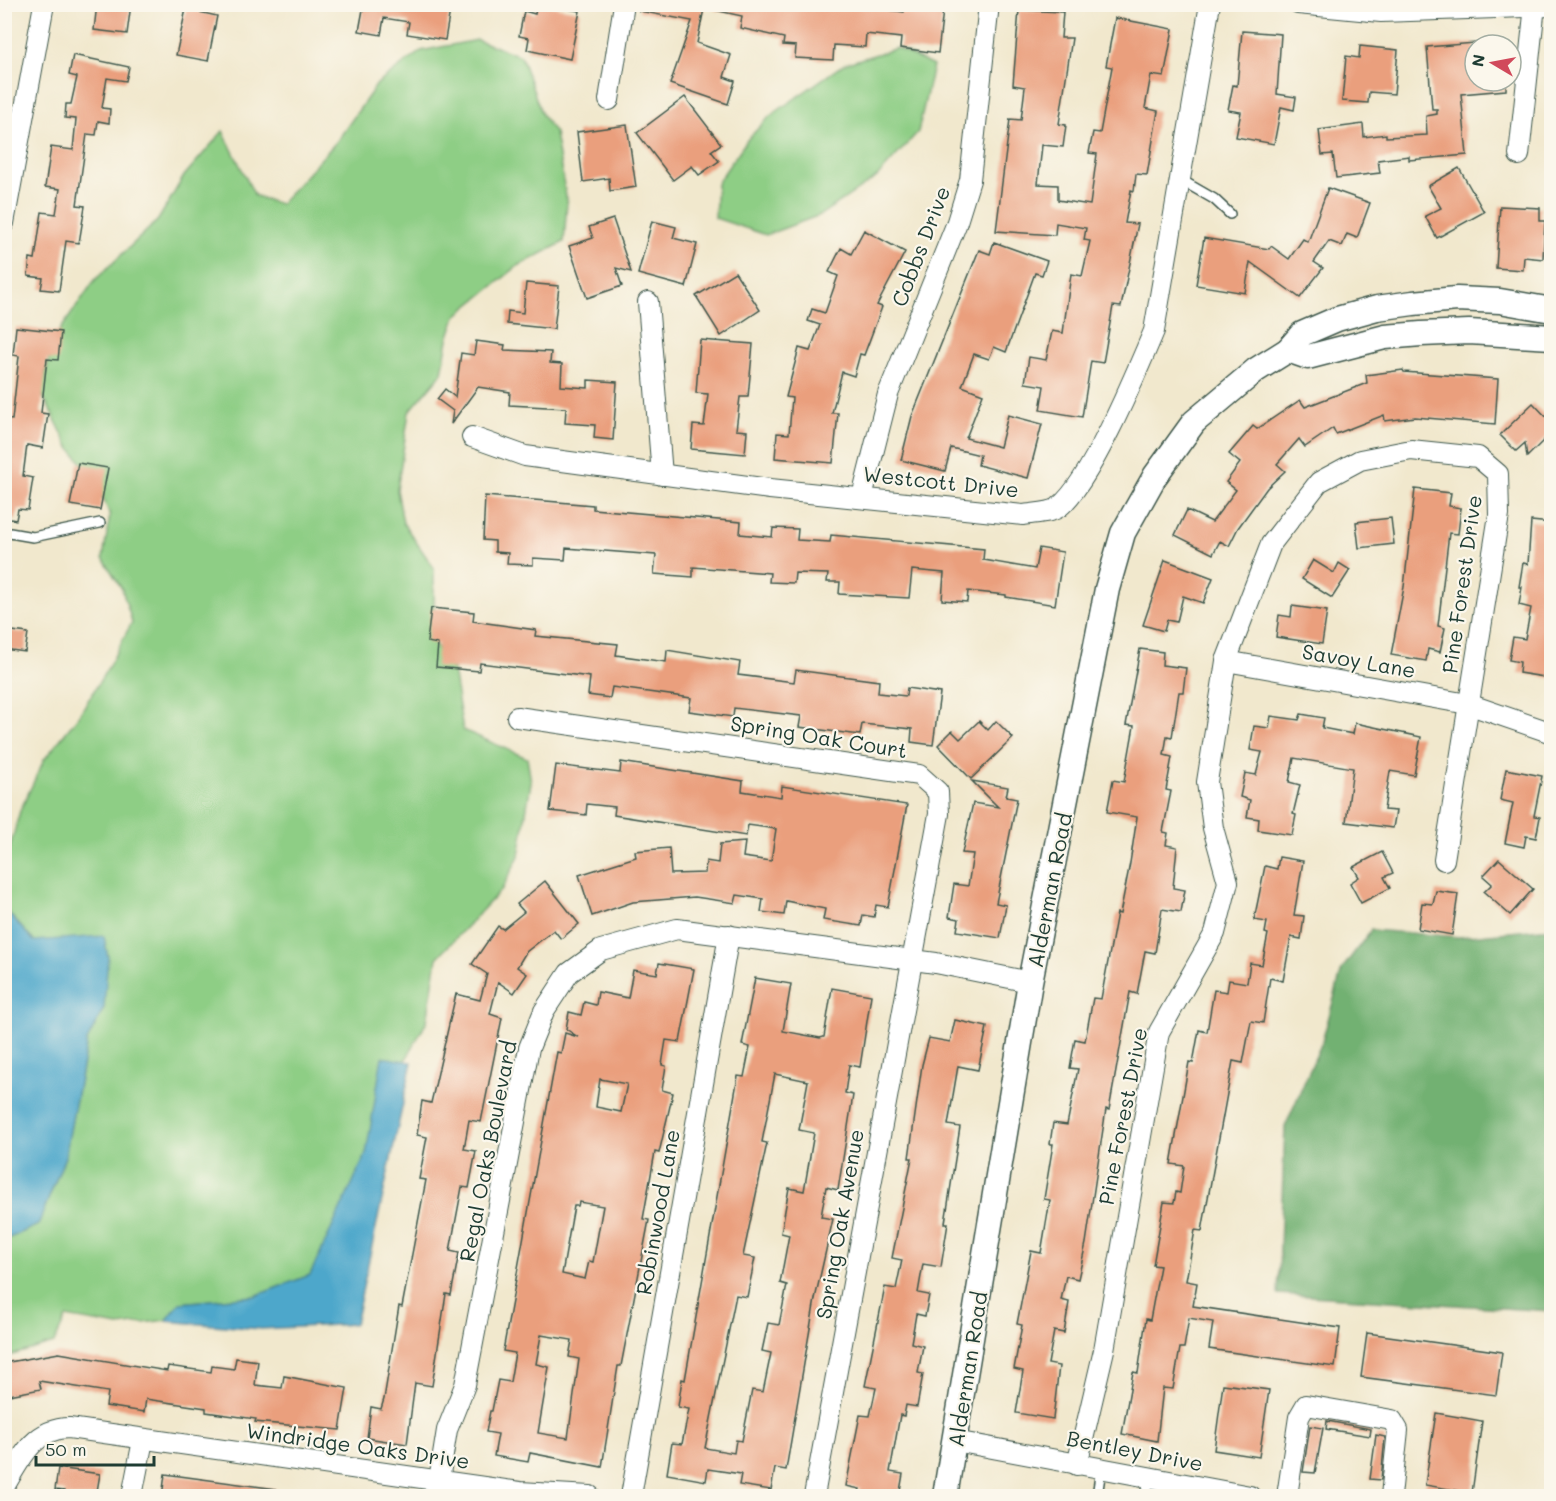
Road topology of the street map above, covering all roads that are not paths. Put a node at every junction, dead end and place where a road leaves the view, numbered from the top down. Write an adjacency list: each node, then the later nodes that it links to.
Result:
1 (44, 4): 12 (street)
2 (624, 4): 8 (street)
3 (989, 4): 19 (street, Cobbs Drive)
4 (1210, 4): 10 (street, Westcott Drive)
5 (1298, 4): 6 (street)
6 (1535, 5): 7 (street); 9 (street)
7 (1551, 6)
8 (609, 100)
9 (1519, 154)
10 (1181, 180): 11 (lane); 19 (street, Westcott Drive)
11 (1230, 214)
12 (4, 223)
13 (648, 302): 18 (street)
14 (1551, 310): 16 (street, Alderman Road)
15 (1551, 337): 16 (street)
16 (1288, 350): 29 (street, Alderman Road)
17 (472, 437): 18 (street, Westcott Drive)
18 (662, 475): 19 (street, Westcott Drive)
19 (862, 497)
20 (100, 523): 21 (lane)
21 (4, 532)
22 (1226, 661): 23 (street, Savoy Lane); 23 (street, Pine Forest Drive); 32 (street, Pine Forest Drive)
23 (1468, 704): 25 (street, Savoy Lane); 26 (street, Pine Forest Drive)
24 (517, 717): 28 (street, Spring Oak Court)
25 (1551, 733)
26 (1444, 860)
27 (729, 935): 28 (street, Regal Oaks Boulevard); 34 (street, Regal Oaks Boulevard); 39 (street, Robinwood Lane)
28 (911, 960): 29 (street, Regal Oaks Boulevard); 40 (street, Spring Oak Avenue)
29 (1030, 982): 31 (street, Alderman Road)
30 (143, 1440): 34 (street, Windridge Oaks Drive); 35 (street, Windridge Oaks Drive); 37 (street)
31 (955, 1441): 32 (street, Bentley Drive); 41 (street, Alderman Road)
32 (1077, 1465): 33 (street, Bentley Drive)
33 (1101, 1469): 36 (street, Bentley Drive); 42 (lane)
34 (439, 1480): 38 (street, Windridge Oaks Drive)
35 (4, 1487)
36 (1147, 1487): 43 (street, Bentley Drive)
37 (132, 1497)
38 (590, 1497)
39 (631, 1497)
40 (814, 1497)
41 (945, 1497)
42 (1097, 1497)
43 (1250, 1497)
44 (1287, 1497): 45 (street)
45 (1391, 1497)

